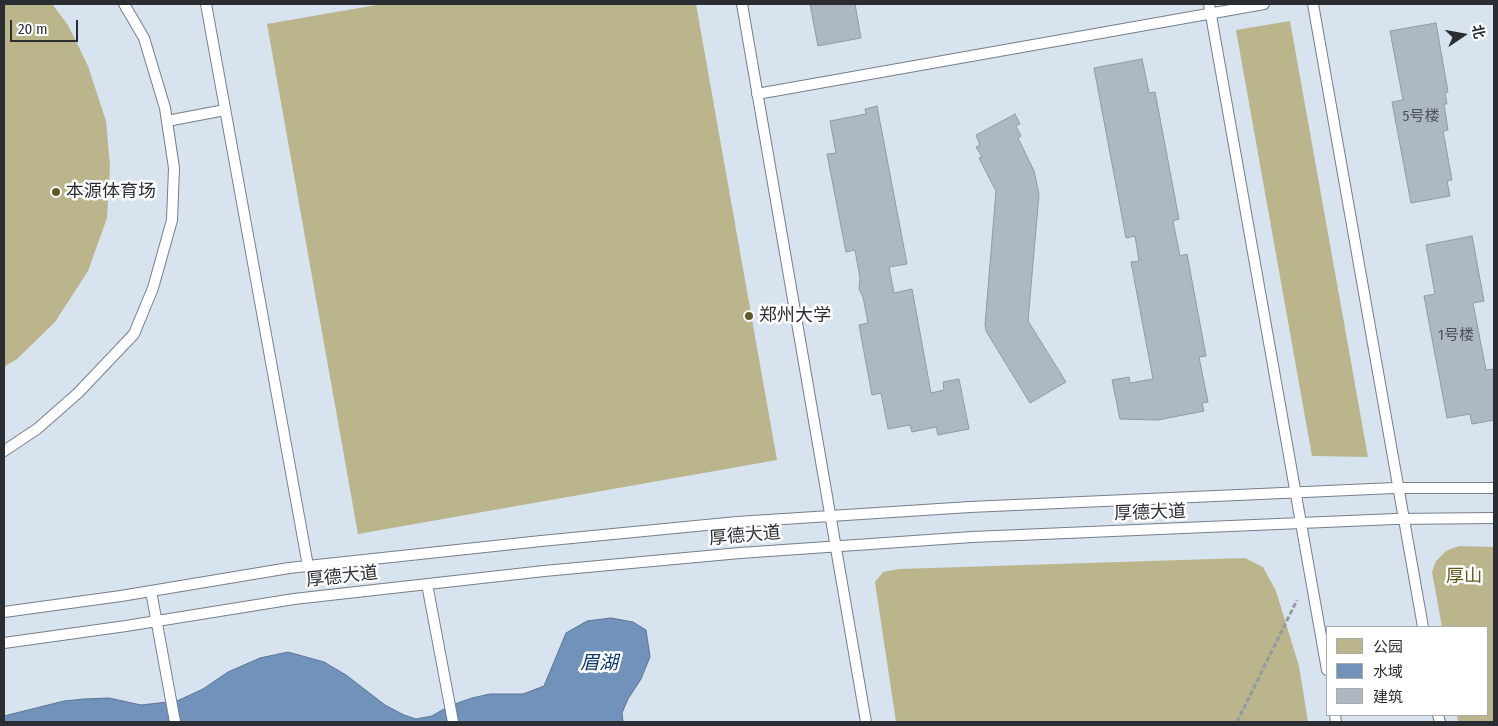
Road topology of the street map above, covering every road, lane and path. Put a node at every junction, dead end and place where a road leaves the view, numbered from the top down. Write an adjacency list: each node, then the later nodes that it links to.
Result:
1 (124, 4): 9 (lane)
2 (206, 4): 8 (lane)
3 (742, 4): 7 (lane)
4 (1264, 4): 6 (lane)
5 (1313, 4): 11 (lane)
6 (1210, 8): 7 (lane); 13 (lane)
7 (757, 94): 14 (lane)
8 (225, 110): 9 (lane); 19 (lane)
9 (167, 121): 10 (lane)
10 (4, 451)
11 (1398, 488): 12 (lane, 厚德大道); 13 (lane, 厚德大道); 16 (lane)
12 (1494, 488)
13 (1296, 493): 14 (lane, 厚德大道); 17 (lane)
14 (830, 516): 18 (lane); 19 (lane, 厚德大道)
15 (1494, 518): 16 (lane, 厚德大道)
16 (1404, 519): 17 (lane, 厚德大道); 25 (lane)
17 (1301, 523): 18 (lane, 厚德大道); 20 (lane)
18 (835, 546): 21 (lane, 厚德大道); 30 (lane)
19 (308, 566): 22 (lane, 厚德大道)
20 (1310, 575): 27 (lane); 31 (path)
21 (427, 584): 24 (lane, 厚德大道); 29 (lane)
22 (151, 591): 23 (lane, 厚德大道); 24 (lane)
23 (4, 612)
24 (157, 621): 26 (lane, 厚德大道); 28 (lane)
25 (1423, 626)
26 (4, 643)
27 (1326, 664)
28 (175, 722)
29 (453, 722)
30 (866, 722)
31 (1237, 722)

